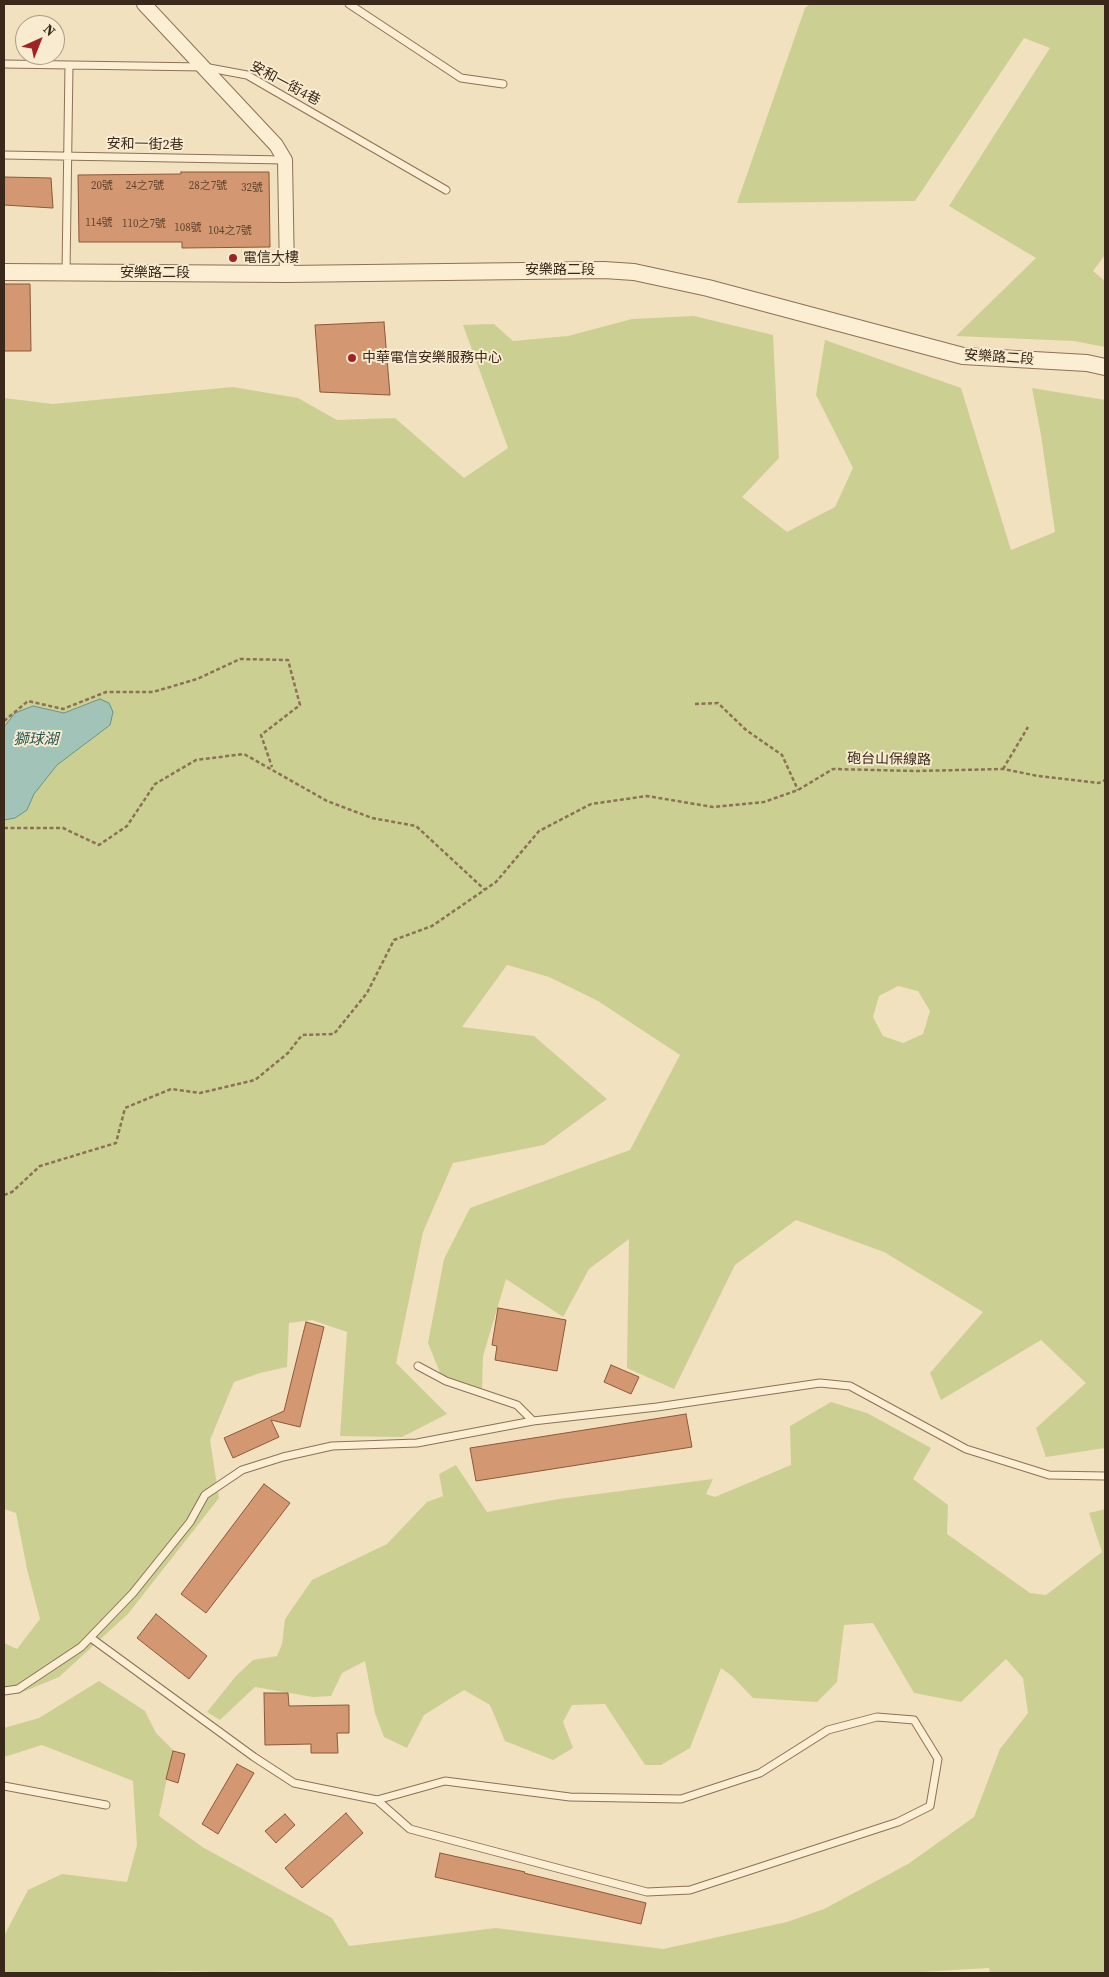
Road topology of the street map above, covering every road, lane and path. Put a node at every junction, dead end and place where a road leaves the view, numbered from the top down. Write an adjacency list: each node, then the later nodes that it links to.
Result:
1 (144, 4): 5 (street)
2 (349, 4): 6 (lane)
3 (4, 64): 4 (lane, 安和一街4巷)
4 (69, 65): 5 (lane, 安和一街4巷); 8 (lane)
5 (204, 67): 9 (street); 10 (lane, 安和一街4巷)
6 (503, 84)
7 (4, 155): 8 (lane, 安和一街2巷)
8 (67, 156): 9 (lane, 安和一街2巷); 12 (lane)
9 (285, 160): 13 (street)
10 (446, 190)
11 (4, 272): 12 (street, 安樂路二段)
12 (66, 273): 13 (street, 安樂路二段)
13 (287, 274): 14 (street, 安樂路二段)
14 (1105, 367)
15 (695, 704): 21 (path)
16 (4, 721): 18 (path)
17 (1028, 727): 19 (path)
18 (272, 769): 22 (path); 23 (path)
19 (1003, 769): 20 (path, 砲台山保線路); 21 (path, 砲台山保線路)
20 (1105, 780)
21 (798, 790): 23 (path, 砲台山保線路)
22 (4, 828)
23 (484, 890): 24 (path, 砲台山保線路)
24 (4, 1195)
25 (418, 1366): 26 (lane)
26 (533, 1422): 27 (lane); 28 (lane)
27 (1105, 1476)
28 (90, 1638): 29 (lane); 31 (lane)
29 (4, 1692)
30 (4, 1786): 32 (lane)
31 (377, 1800): 31 (lane)
32 (106, 1805)

